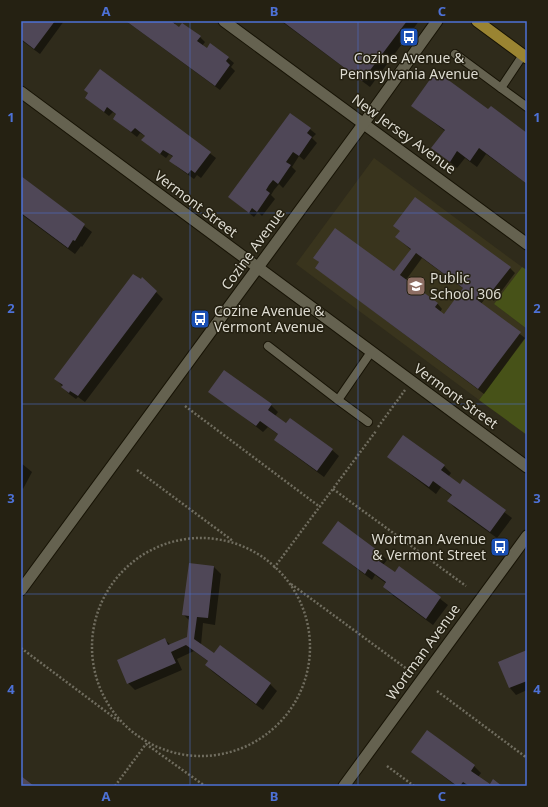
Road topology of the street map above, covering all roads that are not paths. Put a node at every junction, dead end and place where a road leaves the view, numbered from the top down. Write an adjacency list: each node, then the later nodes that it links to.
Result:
1 (224, 21): 9 (street, New Jersey Avenue)
2 (437, 21): 9 (street, Cozine Avenue)
3 (477, 21): 5 (main road)
4 (455, 54): 6 (lane)
5 (525, 57): 6 (lane)
6 (501, 88): 8 (lane)
7 (21, 92): 11 (street, Vermont Street)
8 (527, 107)
9 (364, 123): 10 (street, New Jersey Avenue); 11 (street, Cozine Avenue)
10 (527, 244)
11 (257, 268): 13 (street, Vermont Street); 18 (street, Cozine Avenue)
12 (268, 346): 14 (lane)
13 (372, 352): 14 (lane); 16 (street, Vermont Street)
14 (338, 400): 15 (lane)
15 (368, 422)
16 (527, 467)
17 (527, 536): 19 (street, Wortman Avenue)
18 (21, 590)
19 (344, 786)

